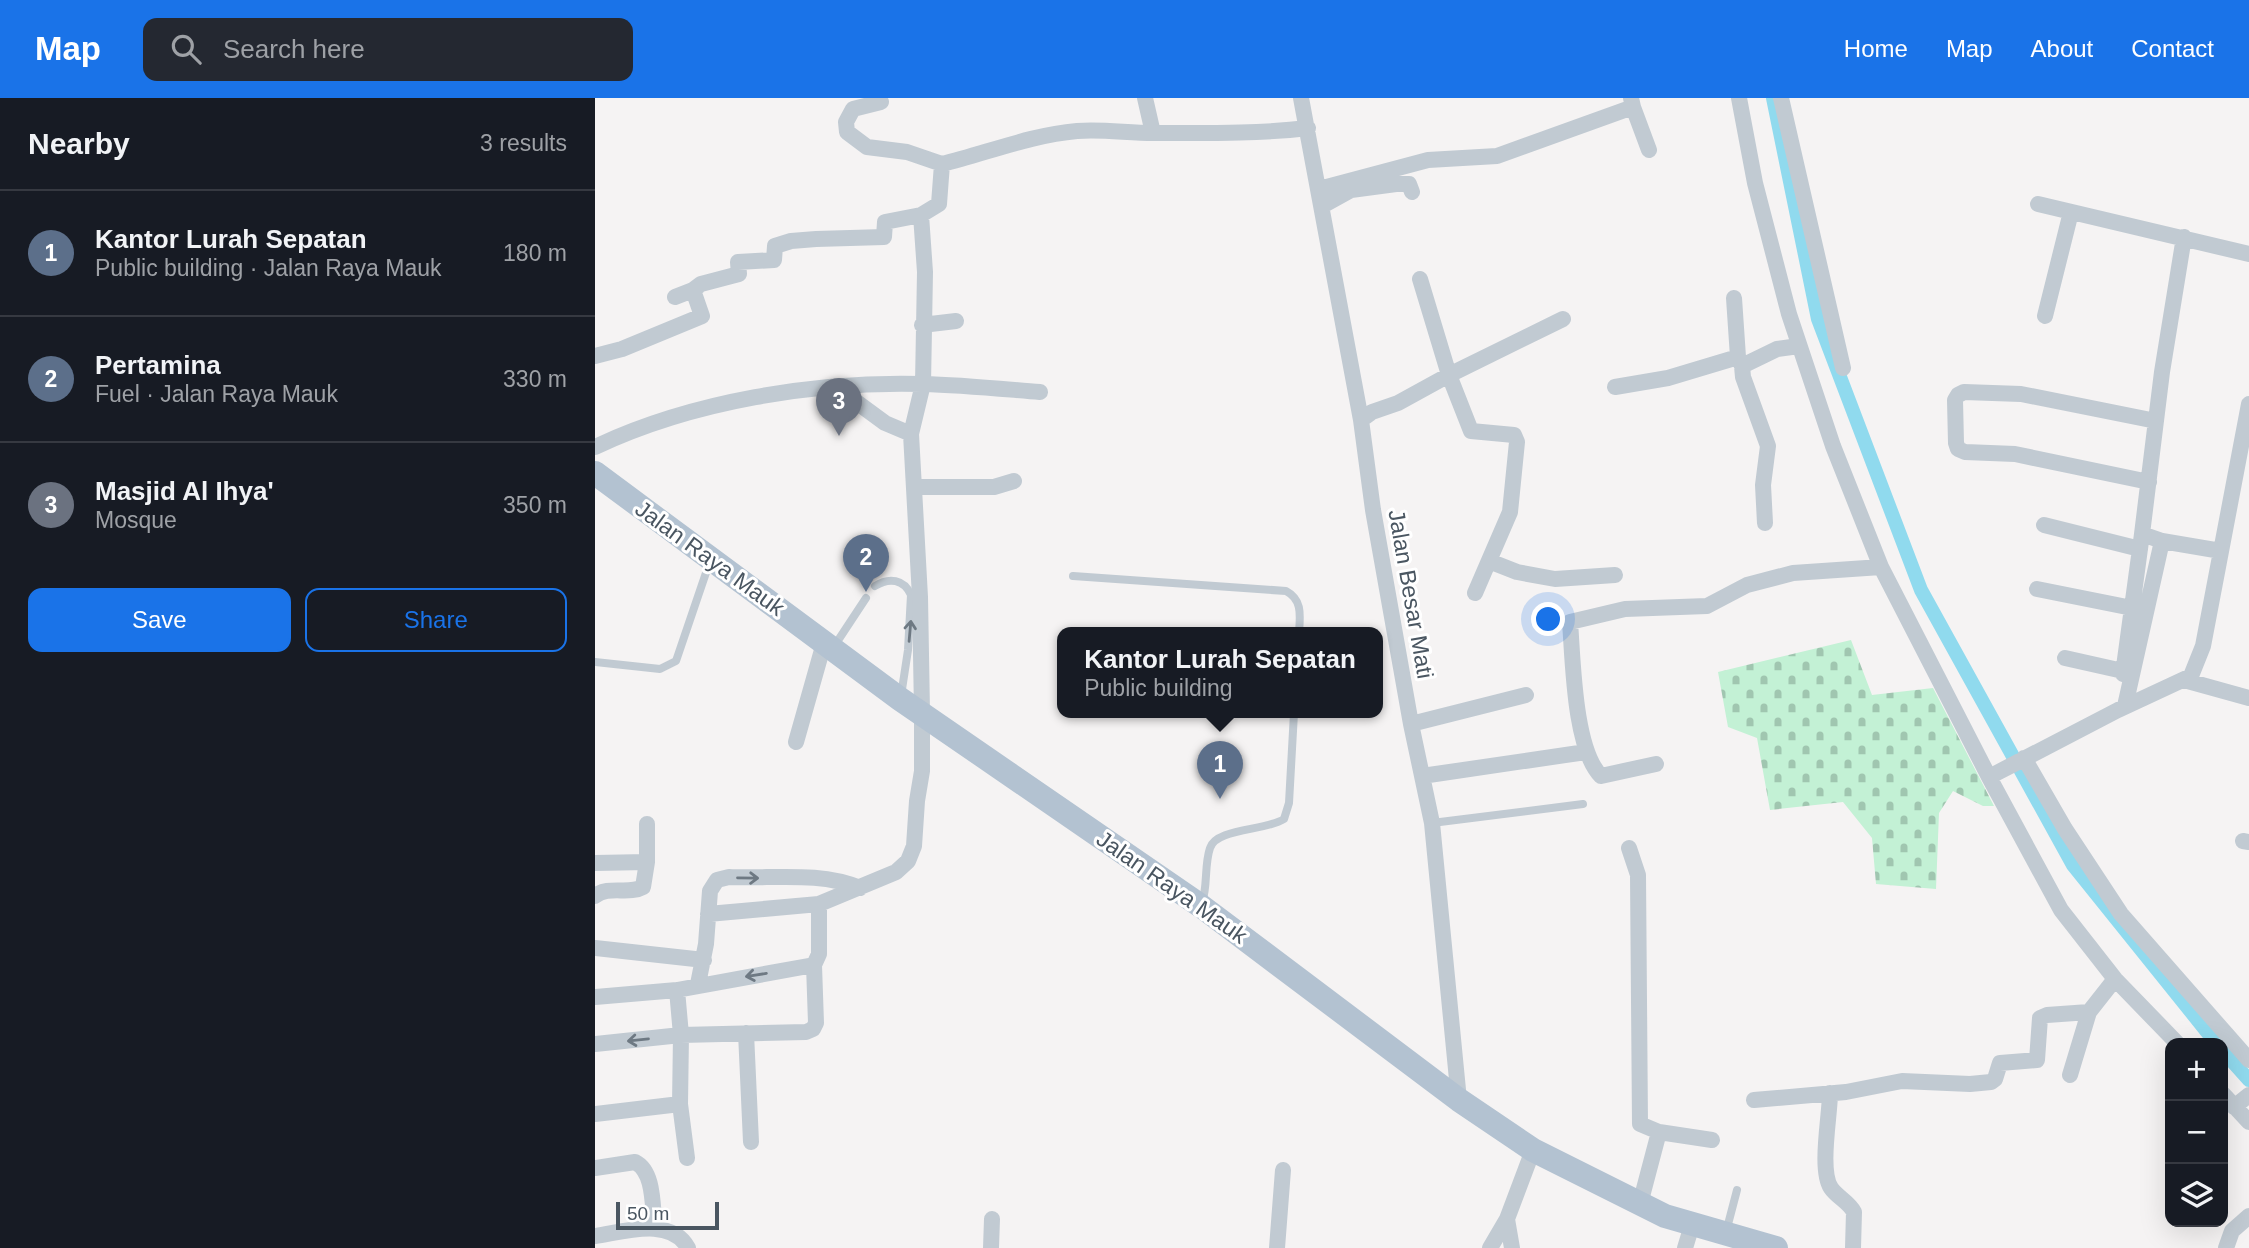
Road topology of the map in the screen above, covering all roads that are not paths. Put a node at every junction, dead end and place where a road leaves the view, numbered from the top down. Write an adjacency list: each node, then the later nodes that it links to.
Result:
1 (1145, 98): 8 (street)
2 (1301, 98): 7 (street, Jalan Besar Mati)
3 (1739, 98): 27 (street)
4 (1781, 98): 30 (street)
5 (881, 102): 10 (street)
6 (1632, 103): 9 (street); 11 (street)
7 (1308, 128): 8 (street); 11 (street, Jalan Besar Mati)
8 (1153, 133): 10 (street)
9 (1649, 149)
10 (942, 164): 16 (street)
11 (1319, 189): 14 (street, Jalan Besar Mati)
12 (1412, 192): 14 (street)
13 (2038, 204): 15 (street)
14 (1322, 206): 37 (street, Jalan Besar Mati)
15 (2071, 212): 17 (street); 23 (street)
16 (921, 215): 20 (street); 26 (street)
17 (2184, 237): 18 (street); 38 (street)
18 (2249, 254)
19 (1420, 279): 31 (street)
20 (693, 290): 21 (street); 28 (street)
21 (675, 297)
22 (1734, 298): 29 (street)
23 (2045, 316)
24 (1563, 319): 31 (street)
25 (956, 321): 26 (street)
26 (922, 325): 32 (street)
27 (1799, 346): 29 (street); 52 (street)
28 (595, 356)
29 (1740, 361): 34 (street); 45 (street)
30 (1843, 368)
31 (1449, 375): 37 (street); 51 (street)
32 (923, 384): 33 (street); 35 (street); 39 (street)
33 (836, 387): 39 (street); 40 (street)
34 (1615, 387)
35 (1041, 392)
36 (2249, 404): 49 (street)
37 (1361, 420): 72 (street, Jalan Besar Mati)
38 (2156, 421): 43 (street); 43 (street)
39 (911, 433): 44 (street)
40 (595, 447)
41 (595, 473): 50 (main road, Jalan Raya Mauk)
42 (1014, 481): 44 (street)
43 (2149, 482): 48 (street)
44 (915, 487): 70 (street)
45 (1765, 523)
46 (2044, 525): 48 (street)
47 (2162, 541): 48 (street); 49 (street); 69 (street)
48 (2141, 542): 59 (street)
49 (2221, 551): 65 (street)
50 (711, 558): 61 (main road, Jalan Raya Mauk); 63 (lane)
51 (1489, 561): 53 (street); 57 (street)
52 (1881, 567): 74 (street); 77 (street)
53 (1615, 575)
54 (1073, 576): 60 (lane)
55 (875, 586): 68 (lane, one-way to 55)
56 (2037, 589): 59 (street)
57 (1475, 593)
58 (866, 598): 61 (lane)
59 (2131, 608): 64 (street)
60 (1300, 627)
61 (829, 646): 68 (main road, Jalan Raya Mauk); 73 (street)
62 (2065, 658): 64 (street)
63 (595, 662)
64 (2123, 671): 69 (street)
65 (2184, 680): 67 (street); 69 (street)
66 (1526, 695): 72 (street)
67 (2249, 698)
68 (900, 699): 70 (main road, Jalan Raya Mauk)
69 (2121, 708): 75 (street)
70 (922, 712): 85 (street); 88 (main road, Jalan Raya Mauk)
71 (1294, 718): 88 (lane)
72 (1411, 724): 78 (street, Jalan Besar Mati)
73 (796, 742)
74 (1586, 752): 76 (street); 78 (street)
75 (2022, 759): 77 (street); 102 (street)
76 (1656, 764)
77 (1992, 775): 93 (street)
78 (1422, 776): 80 (street, Jalan Besar Mati)
79 (1583, 804): 80 (lane)
80 (1432, 823): 105 (street, Jalan Besar Mati)
81 (647, 824): 83 (street)
82 (1629, 848): 111 (street)
83 (647, 862): 84 (street); 86 (street)
84 (595, 863)
85 (860, 888): 87 (street); 89 (street, one-way to 85)
86 (595, 895)
87 (819, 904): 89 (street); 92 (street)
88 (1201, 906): 105 (main road, Jalan Raya Mauk)
89 (708, 914): 91 (street)
90 (595, 948): 91 (street)
91 (704, 960): 94 (street)
92 (814, 965): 94 (street, one-way to 94); 98 (street)
93 (2115, 979): 97 (street); 100 (street)
94 (698, 984): 95 (street)
95 (677, 990): 96 (street); 99 (street)
96 (595, 997)
97 (2089, 1013): 103 (street); 104 (street)
98 (746, 1033): 99 (street); 113 (street)
99 (681, 1035): 101 (street, one-way to 101); 108 (street)
100 (2171, 1038)
101 (595, 1044)
102 (2249, 1060)
103 (2070, 1075)
104 (1830, 1093): 106 (street); 133 (street)
105 (1459, 1100): 114 (main road, Jalan Raya Mauk)
106 (1754, 1100)
107 (2240, 1102): 110 (street)
108 (680, 1104): 109 (street); 115 (street)
109 (595, 1114)
110 (2249, 1122)
111 (1659, 1132): 112 (street); 119 (street)
112 (1712, 1140)
113 (751, 1143)
114 (1533, 1150): 119 (main road, Jalan Raya Mauk); 122 (street)
115 (687, 1158)
116 (595, 1168): 123 (street)
117 (1283, 1170): 130 (street)
118 (1737, 1189): 124 (lane)
119 (1640, 1204): 126 (main road, Jalan Raya Mauk)
120 (2249, 1216): 134 (street)
121 (992, 1219): 129 (street)
122 (1507, 1219): 131 (street); 132 (street)
123 (655, 1228): 125 (street); 128 (street)
124 (1725, 1235): 126 (main road, Jalan Raya Mauk); 127 (main road, Jalan Raya Mauk)
125 (595, 1236)
126 (1689, 1236)
127 (1763, 1246)
128 (688, 1248)
129 (991, 1248)
130 (1277, 1248)
131 (1490, 1248)
132 (1512, 1248)
133 (1853, 1248)
134 (2226, 1248)

